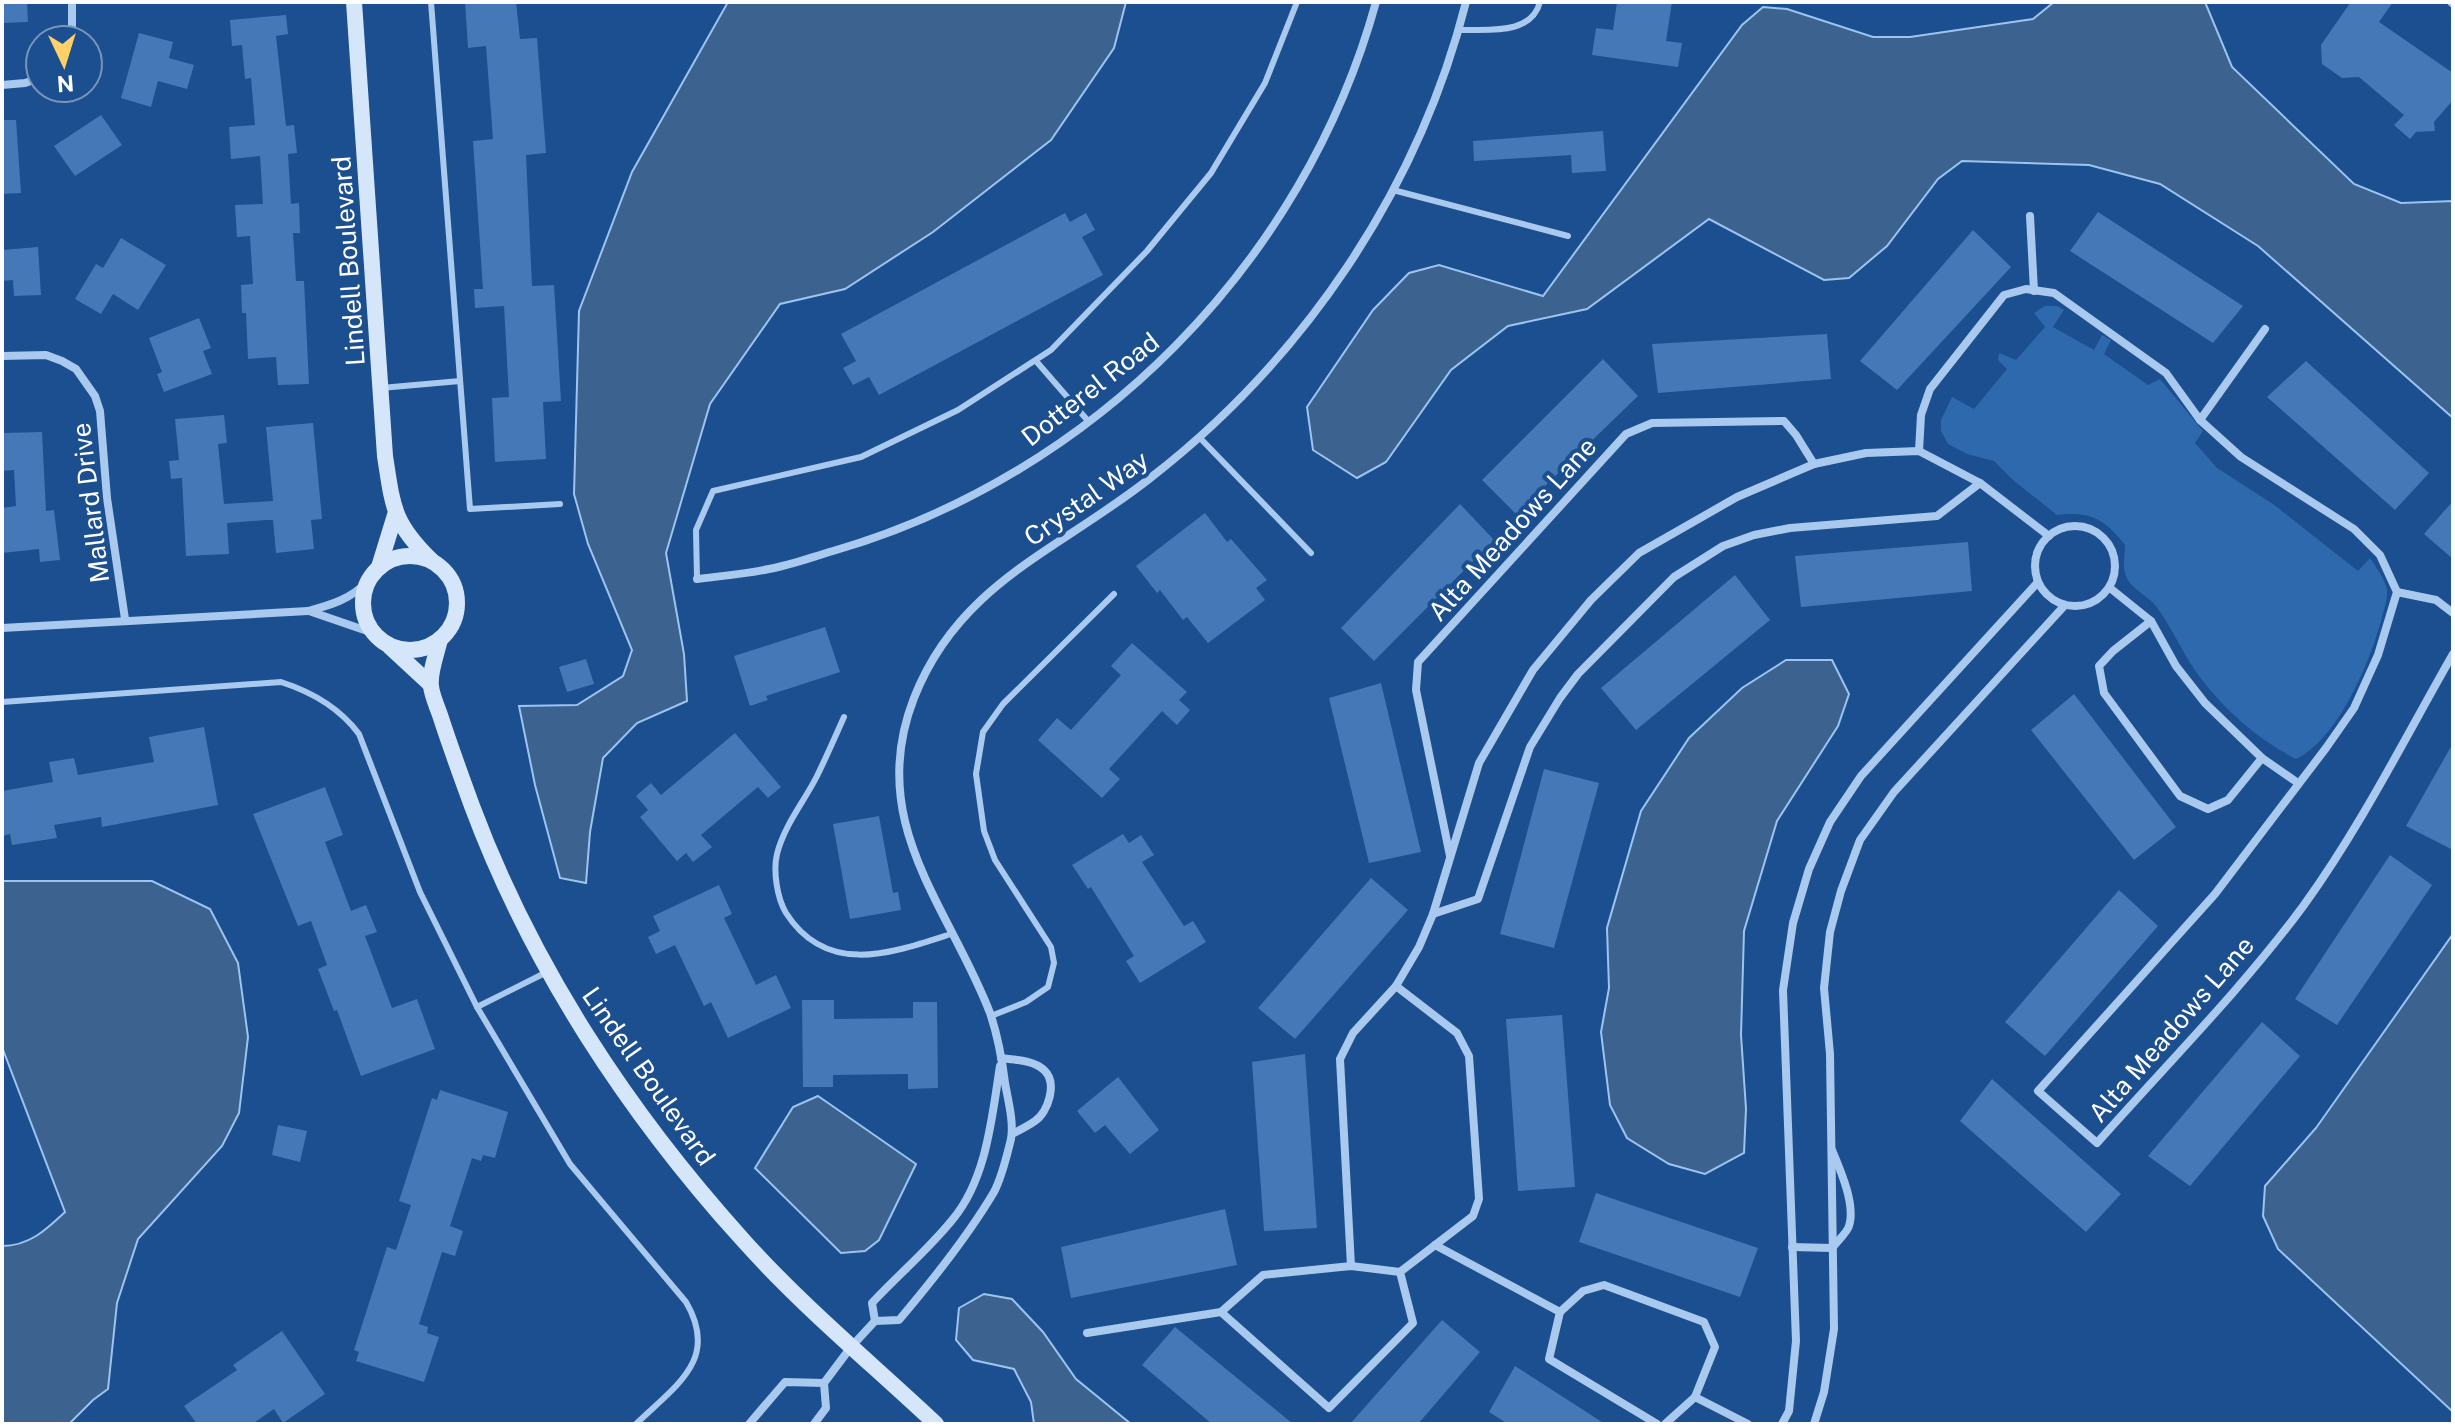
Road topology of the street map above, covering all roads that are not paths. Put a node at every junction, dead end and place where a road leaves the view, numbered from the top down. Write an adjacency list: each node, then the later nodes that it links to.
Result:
1 (72, 2): 8 (street)
2 (354, 2): 20 (street, Lindell Boulevard)
3 (431, 2): 19 (lane)
4 (1297, 2): 18 (lane)
5 (1376, 2): 22 (street, Dotterel Road)
6 (1466, 2): 9 (street, Crystal Way)
7 (1540, 2): 9 (lane)
8 (72, 24)
9 (1459, 30): 12 (street, Crystal Way)
10 (24, 83): 11 (street)
11 (2, 85)
12 (1393, 190): 14 (lane); 23 (street, Crystal Way)
13 (2030, 216): 15 (street)
14 (1568, 236)
15 (2034, 291): 21 (street); 24 (street)
16 (2265, 329): 21 (street)
17 (2, 356): 42 (street, Mallard Drive)
18 (1036, 361): 22 (lane); 33 (lane)
19 (460, 381): 20 (lane); 27 (lane)
20 (381, 388): 28 (street, Lindell Boulevard)
21 (2200, 420): 37 (street)
22 (1089, 422): 33 (street, Dotterel Road)
23 (1200, 438): 30 (lane); 56 (street, Crystal Way)
24 (1919, 451): 25 (street, Alta Meadows Lane); 26 (street, Alta Meadows Lane)
25 (1814, 464): 54 (street, Alta Meadows Lane); 54 (street, Alta Meadows Lane)
26 (1980, 483): 29 (street, Alta Meadows Lane); 55 (street)
27 (560, 504)
28 (395, 515): 31 (street, Lindell Boulevard); 32 (street, Lindell Boulevard)
29 (2049, 536): 35 (street); 36 (street)
30 (1311, 553)
31 (432, 561): 32 (street); 46 (street)
32 (379, 567): 34 (street)
33 (697, 579)
34 (368, 581): 40 (street); 45 (street)
35 (2038, 582): 39 (street); 65 (street)
36 (2110, 588): 39 (street); 43 (street)
37 (2397, 592): 41 (street); 53 (street, Alta Meadows Lane)
38 (1114, 594): 60 (lane)
39 (2065, 605): 63 (street)
40 (308, 611): 42 (street); 45 (street)
41 (2453, 613)
42 (125, 619): 44 (street)
43 (2151, 621): 52 (street); 52 (street)
44 (2, 628)
45 (373, 633): 47 (street)
46 (440, 639): 47 (street); 49 (street)
47 (388, 645): 49 (street, Lindell Boulevard)
48 (2453, 654): 53 (street, Alta Meadows Lane)
49 (430, 684): 57 (street, Lindell Boulevard)
50 (2, 702): 59 (lane)
51 (844, 717): 56 (lane)
52 (2262, 758): 53 (street)
53 (2298, 783)
54 (1450, 856): 55 (street, Alta Meadows Lane)
55 (1433, 914): 58 (street, Alta Meadows Lane)
56 (951, 934): 60 (street, Crystal Way)
57 (549, 970): 59 (lane); 73 (street, Lindell Boulevard)
58 (1396, 986): 64 (street); 67 (street, Alta Meadows Lane)
59 (477, 1007): 76 (lane)
60 (991, 1016): 61 (street, Crystal Way)
61 (1001, 1058): 62 (street, Crystal Way); 62 (street); 71 (street, Crystal Way)
62 (1012, 1134): 71 (street, Crystal Way)
63 (1830, 1146): 66 (street); 66 (street)
64 (1435, 1245): 68 (street); 70 (street)
65 (1792, 1247): 66 (street); 83 (street)
66 (1832, 1248): 84 (street)
67 (1351, 1266): 68 (street); 69 (street)
68 (1400, 1272): 69 (street)
69 (1221, 1312): 72 (street)
70 (1560, 1312): 75 (street); 80 (street)
71 (875, 1321): 73 (street, Crystal Way)
72 (1087, 1333)
73 (851, 1347): 74 (street, Crystal Way); 79 (street, Lindell Boulevard)
74 (824, 1383): 77 (street); 78 (street)
75 (1695, 1397): 81 (street); 82 (street)
76 (636, 1424)
77 (749, 1424)
78 (814, 1424)
79 (936, 1424)
80 (1657, 1424)
81 (1665, 1424)
82 (1748, 1424)
83 (1782, 1424)
84 (1814, 1424)

